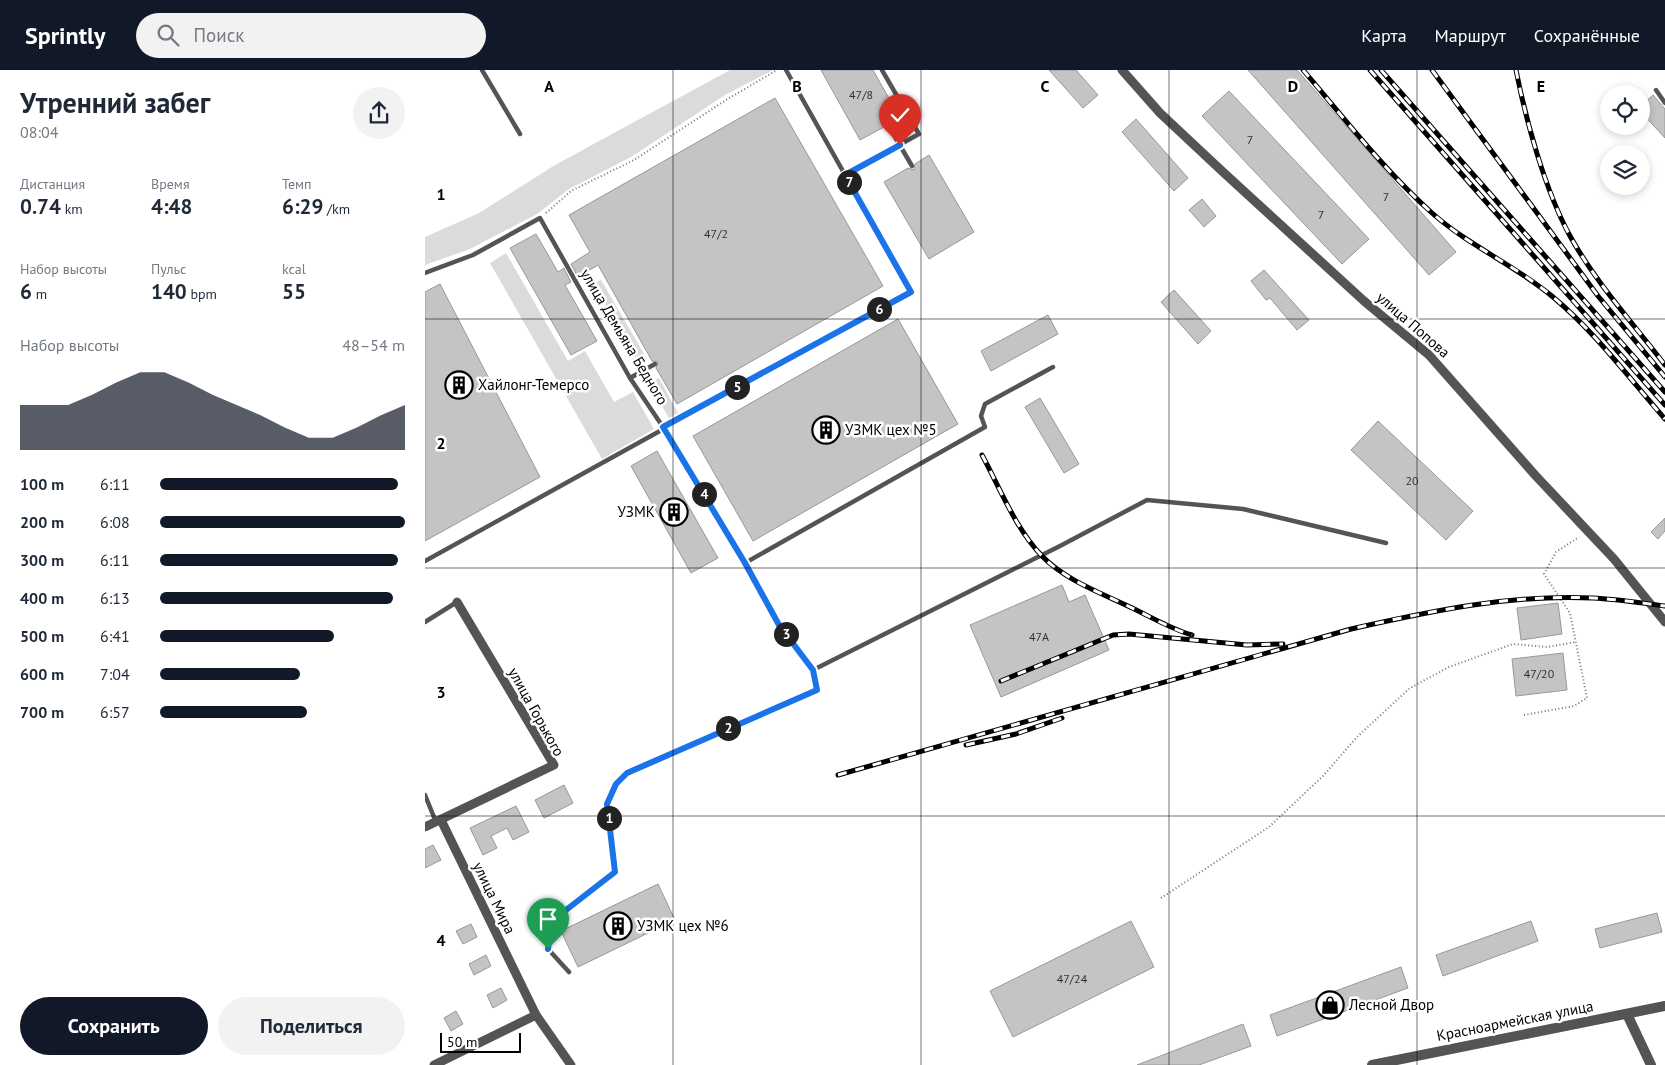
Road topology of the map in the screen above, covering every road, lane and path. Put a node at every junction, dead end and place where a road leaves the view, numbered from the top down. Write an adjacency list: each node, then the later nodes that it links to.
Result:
1 (482, 70): 9 (lane)
2 (777, 70): 13 (path)
3 (786, 70): 12 (lane)
4 (883, 70): 10 (lane)
5 (1122, 70): 19 (street, улица Попова)
6 (1656, 90): 7 (lane)
7 (1665, 103)
8 (888, 124): 10 (lane)
9 (520, 134)
10 (900, 145): 11 (lane); 12 (lane)
11 (912, 166)
12 (845, 175): 18 (lane)
13 (540, 218): 14 (lane); 17 (lane, улица Демьяна Бедного)
14 (425, 273)
15 (655, 364): 17 (lane)
16 (1053, 367): 22 (lane)
17 (630, 378): 18 (lane, улица Демьяна Бедного)
18 (663, 427): 21 (lane); 22 (lane, улица Демьяна Бедного)
19 (1587, 531): 25 (street, улица Попова); 26 (path)
20 (1386, 544): 27 (lane)
21 (425, 561)
22 (745, 563): 27 (lane, улица Демьяна Бедного)
23 (457, 602): 24 (lane); 30 (street, улица Горького)
24 (425, 622)
25 (1665, 622)
26 (1576, 642): 28 (path); 32 (path)
27 (813, 670): 33 (lane)
28 (1524, 716)
29 (425, 795): 30 (lane)
30 (439, 821): 31 (street, улица Горького); 36 (street, улица Мира)
31 (425, 828)
32 (1161, 898)
33 (569, 972)
34 (1665, 1006): 35 (street, Красноармейская улица)
35 (1627, 1014): 39 (street, Красноармейская улица); 40 (street)
36 (536, 1015): 37 (street); 38 (street, улица Мира)
37 (434, 1065)
38 (571, 1065)
39 (1372, 1065)
40 (1651, 1065)

